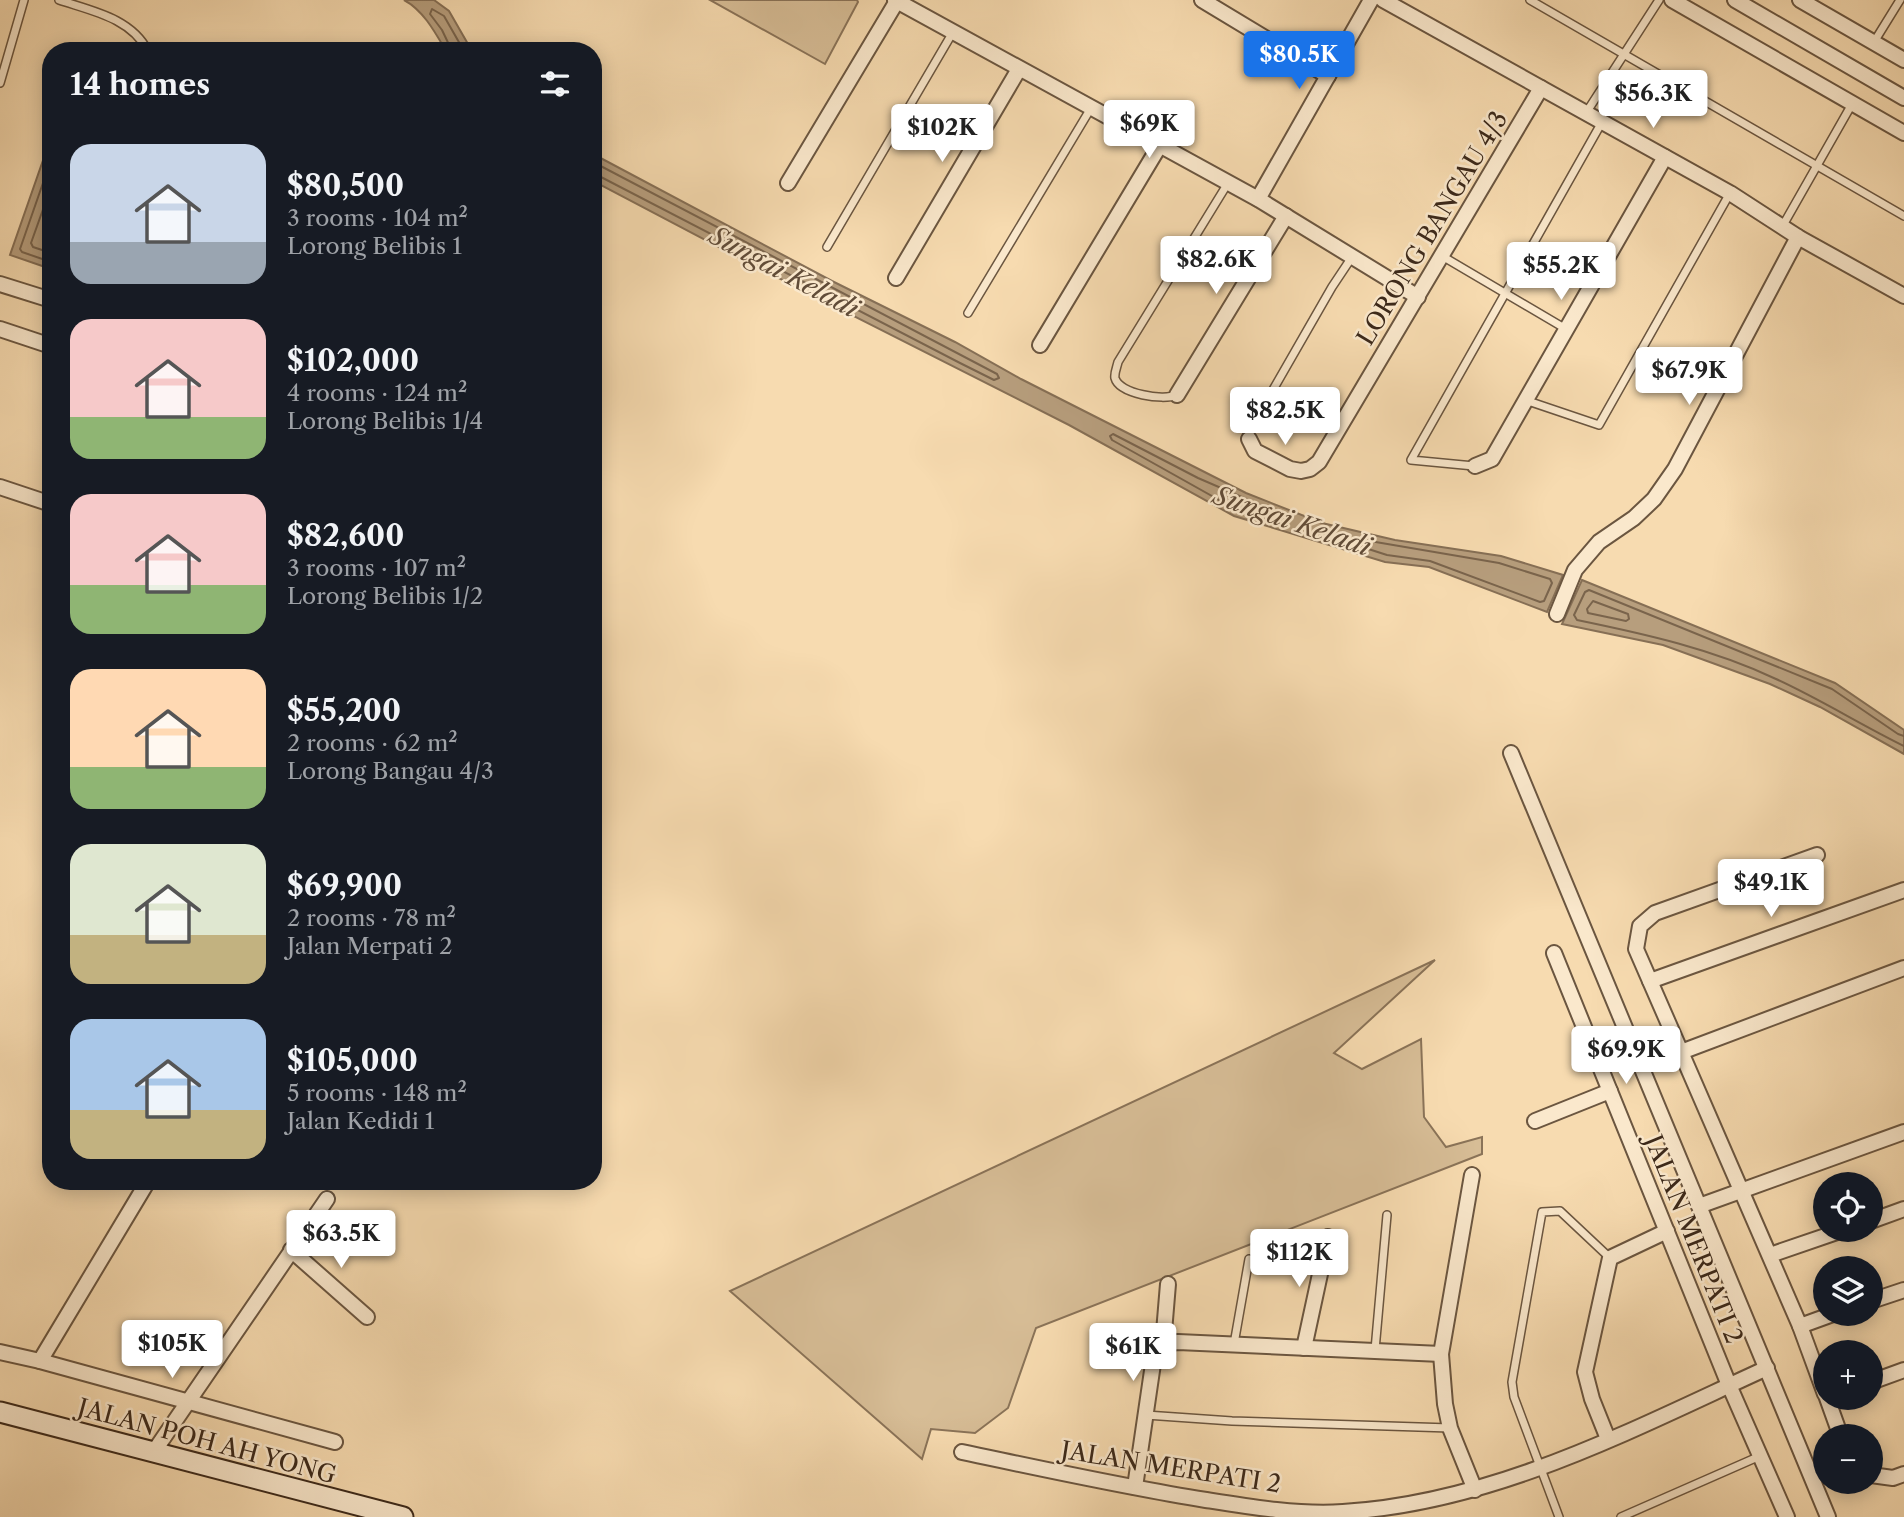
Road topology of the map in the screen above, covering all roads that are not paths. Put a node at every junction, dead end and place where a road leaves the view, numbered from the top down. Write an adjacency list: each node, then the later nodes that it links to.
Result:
1 (24, 0): 20 (lane)
2 (59, 0): 14 (lane)
3 (896, 0): 13 (street); 31 (street)
4 (1202, 0): 19 (street)
5 (1371, 0): 19 (street)
6 (1383, 0): 21 (street)
7 (1530, 0): 16 (lane)
8 (1659, 0): 16 (lane)
9 (1672, 0): 23 (street)
10 (1735, 0): 22 (street)
11 (1800, 0): 15 (street)
12 (1900, 0): 15 (lane)
13 (953, 32): 18 (street); 39 (lane)
14 (142, 42)
15 (1874, 42): 17 (street)
16 (1624, 54): 25 (lane); 30 (lane)
17 (1904, 60)
18 (1019, 69): 24 (street); 42 (street)
19 (1328, 76): 34 (street)
20 (0, 83)
21 (1541, 88): 25 (street); 40 (street, LORONG BANGAU 4/3)
22 (1904, 99)
23 (1853, 103): 27 (street); 30 (lane)
24 (1091, 108): 28 (street); 48 (lane)
25 (1586, 113): 26 (street)
26 (1602, 122): 29 (street); 44 (lane)
27 (1904, 132)
28 (1160, 145): 32 (street); 52 (street)
29 (1665, 157): 33 (street); 50 (street)
30 (1816, 165): 36 (lane); 37 (lane)
31 (788, 183)
32 (1228, 183): 34 (street); 53 (lane)
33 (1730, 193): 37 (street); 54 (lane)
34 (1258, 199): 35 (street)
35 (1286, 216): 41 (street); 53 (street)
36 (1904, 216)
37 (1782, 227): 38 (street)
38 (1798, 237): 45 (street); 59 (street)
39 (827, 247)
40 (1442, 256): 44 (lane); 47 (street, LORONG BANGAU 4/3)
41 (1352, 257): 47 (street); 55 (lane)
42 (896, 278)
43 (0, 284): 46 (street)
44 (1504, 293): 50 (lane); 56 (lane)
45 (1904, 296)
46 (42, 297)
47 (1418, 297): 55 (street, LORONG BANGAU 4/3)
48 (968, 313)
49 (0, 329): 51 (street)
50 (1566, 329): 54 (street)
51 (42, 343)
52 (1040, 345)
53 (1177, 395)
54 (1525, 400): 56 (street)
55 (1249, 439)
56 (1475, 466)
57 (0, 487): 58 (street)
58 (42, 501)
59 (1558, 614)
60 (1511, 753): 74 (street)
61 (1817, 855): 65 (street)
62 (1904, 890): 65 (street)
63 (1554, 953): 67 (street, JALAN MERPATI 2)
64 (1904, 968): 66 (street)
65 (1650, 981): 66 (street)
66 (1681, 1052): 72 (street)
67 (1610, 1091): 68 (street); 78 (street, JALAN MERPATI 2)
68 (1535, 1121)
69 (1904, 1132): 72 (street)
70 (1472, 1175): 96 (street)
71 (143, 1190): 97 (street)
72 (1742, 1191): 74 (street); 82 (street)
73 (327, 1199): 81 (street)
74 (1699, 1206): 99 (street)
75 (1904, 1209): 77 (street)
76 (1387, 1215): 94 (lane)
77 (1883, 1216)
78 (1667, 1231): 83 (street); 102 (street, JALAN MERPATI 2)
79 (1328, 1237): 93 (street)
80 (1813, 1240): 82 (street)
81 (291, 1250): 88 (street); 103 (street)
82 (1770, 1255): 90 (street)
83 (1610, 1258): 107 (street); 112 (lane)
84 (1249, 1259): 92 (lane)
85 (1168, 1284): 91 (street)
86 (1904, 1290): 87 (street)
87 (1883, 1297)
88 (367, 1317)
89 (1813, 1321): 90 (street)
90 (1800, 1326): 98 (street)
91 (1163, 1344): 92 (street); 105 (street)
92 (1234, 1344): 93 (street)
93 (1304, 1348): 94 (street)
94 (1375, 1351): 96 (street)
95 (0, 1352): 97 (street)
96 (1441, 1354): 106 (street)
97 (40, 1361): 103 (street)
98 (1813, 1361)
99 (1767, 1368): 102 (street, JALAN MERPATI 2); 122 (street)
100 (1904, 1370): 101 (street)
101 (1883, 1378)
102 (1729, 1385): 107 (street, JALAN MERPATI 2); 111 (street, JALAN MERPATI 2)
103 (187, 1403): 108 (street); 110 (street)
104 (0, 1412): 110 (main road, JALAN POH AH YONG)
105 (1146, 1415): 106 (lane); 115 (street)
106 (1450, 1428): 116 (street)
107 (1608, 1440): 112 (street, JALAN MERPATI 2)
108 (335, 1443)
109 (962, 1452): 115 (street, JALAN MERPATI 2)
110 (153, 1453): 118 (main road, JALAN POH AH YONG)
111 (1760, 1456): 120 (lane); 121 (street, JALAN MERPATI 2)
112 (1542, 1469): 116 (street, JALAN MERPATI 2); 119 (lane)
113 (1904, 1474): 114 (street)
114 (1883, 1477)
115 (1135, 1487): 117 (street, JALAN MERPATI 2)
116 (1475, 1490): 117 (street, JALAN MERPATI 2)
117 (1317, 1515)
118 (403, 1517)
119 (1559, 1517)
120 (1620, 1517)
121 (1787, 1517)
122 (1828, 1517)

